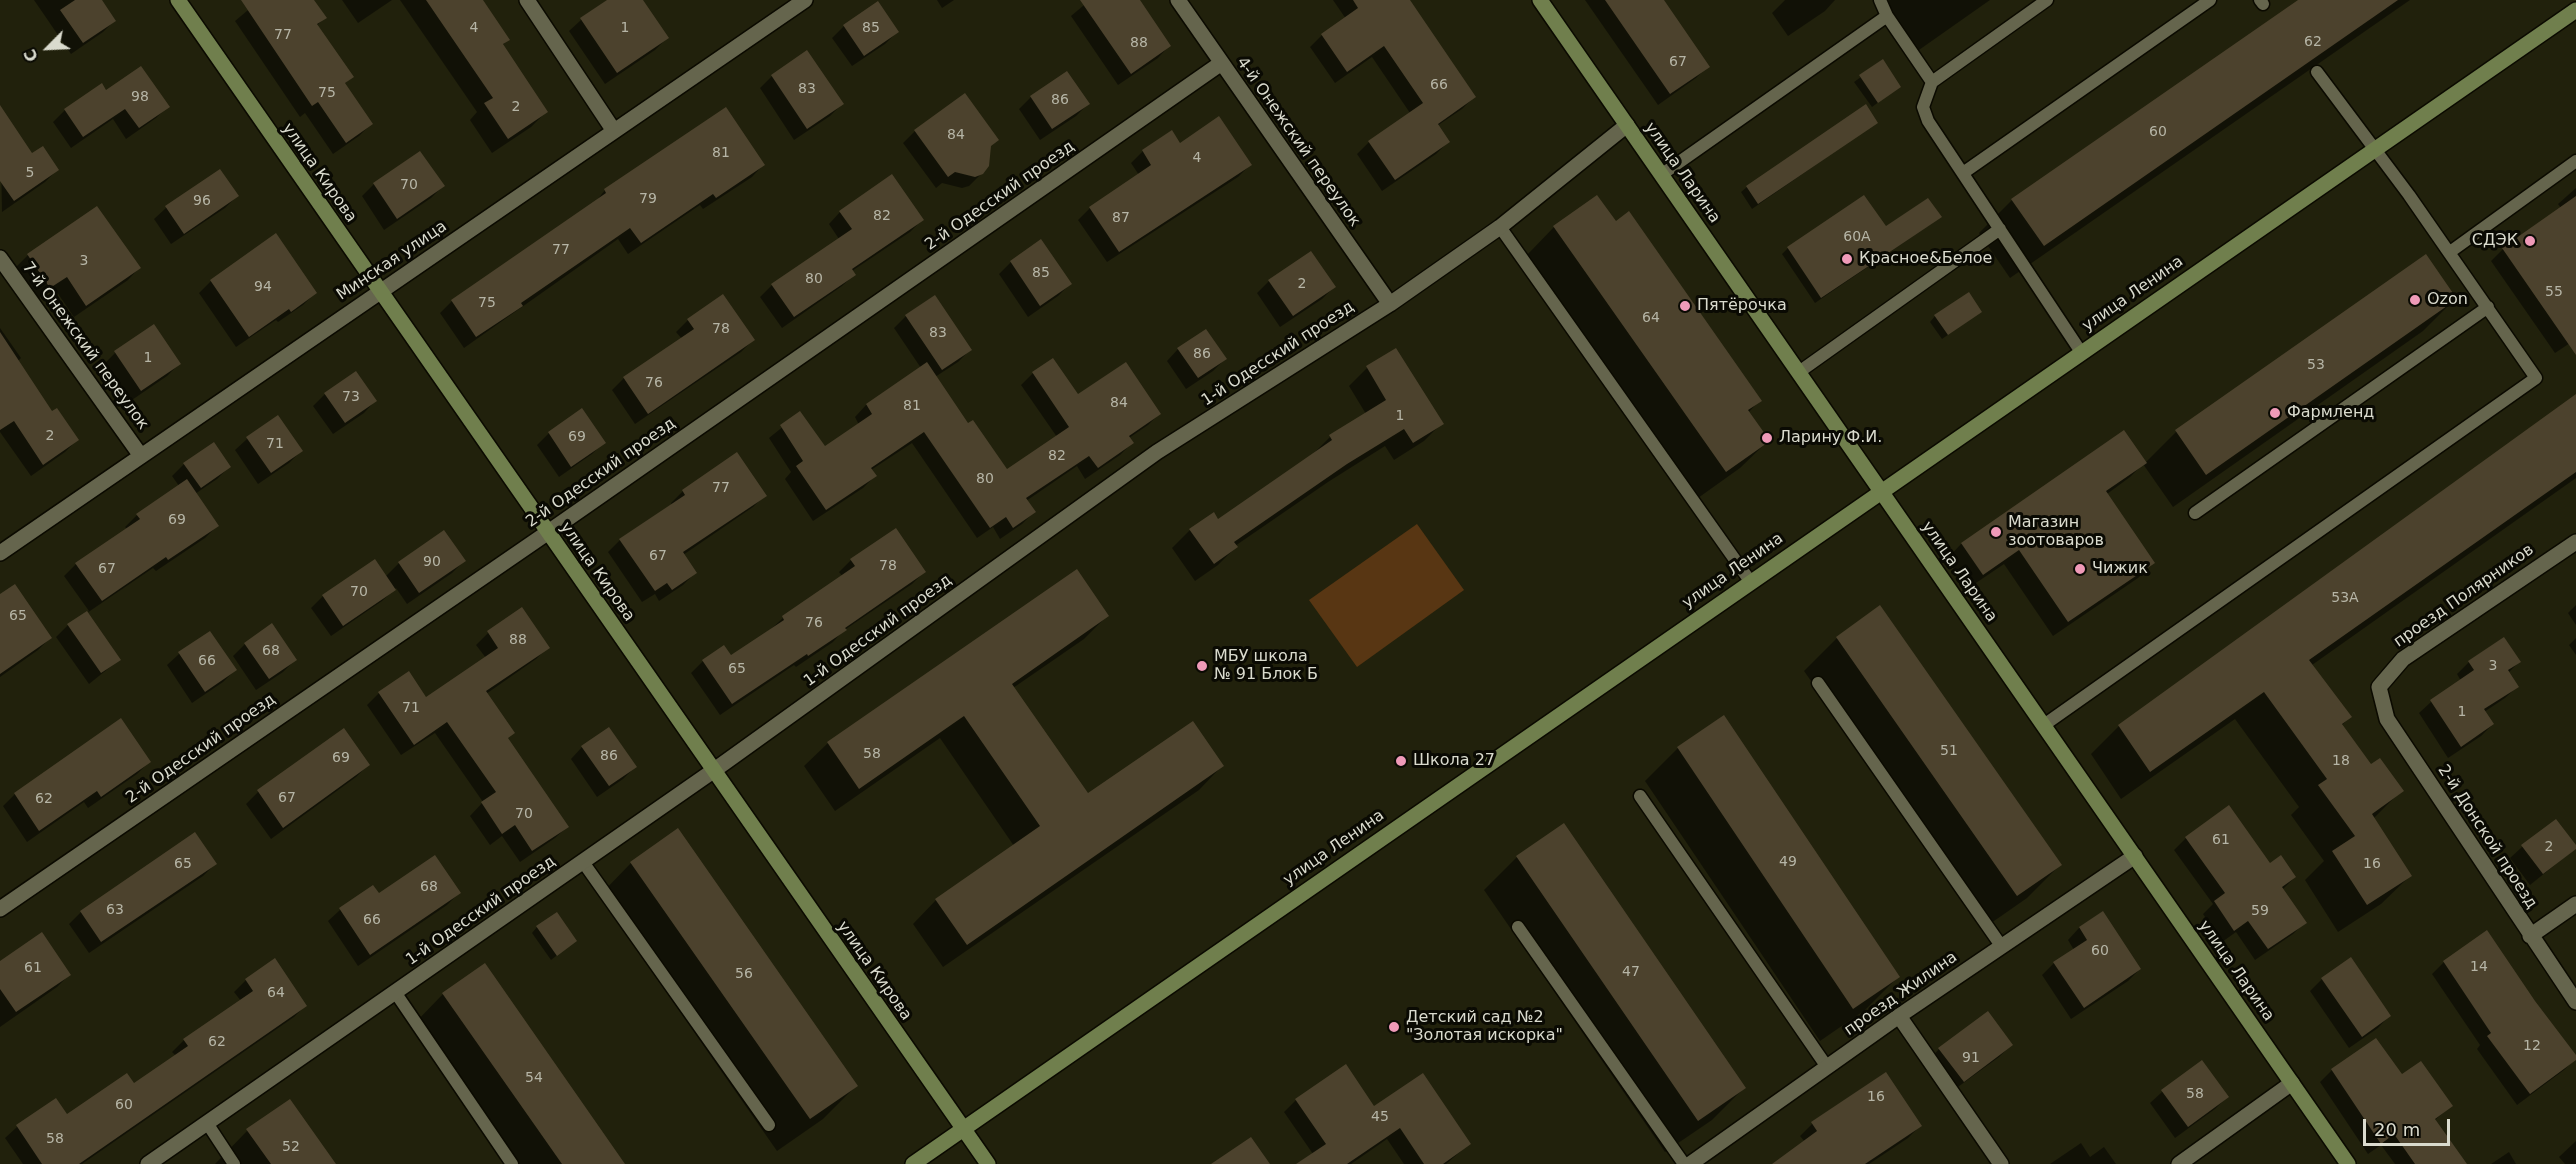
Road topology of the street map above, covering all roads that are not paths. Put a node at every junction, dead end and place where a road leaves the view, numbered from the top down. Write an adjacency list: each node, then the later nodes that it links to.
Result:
1 (177, 0): 24 (street, улица Кирова)
2 (527, 0): 15 (street)
3 (805, 0): 15 (street, Минская улица)
4 (1178, 0): 11 (street, 4-й Онежский переулок)
5 (1540, 0): 14 (street, улица Ларина)
6 (1880, 0): 10 (lane)
7 (2047, 0): 13 (lane)
8 (2210, 0): 18 (lane)
9 (2576, 10): 16 (street, улица Ленина)
10 (1887, 16): 13 (lane); 19 (lane)
11 (1220, 64): 25 (street, 4-й Онежский переулок); 32 (street, 2-й Одесский проезд)
12 (2317, 72): 16 (lane)
13 (1932, 82): 18 (lane)
14 (1627, 125): 19 (street, улица Ларина); 20 (street, 1-й Одесский проезд)
15 (614, 131): 24 (street, Минская улица)
16 (2375, 149): 22 (lane); 27 (street, улица Ленина)
17 (2576, 161): 22 (lane)
18 (1963, 173): 21 (lane)
19 (1661, 175): 28 (street, улица Ларина)
20 (1500, 227): 25 (street, 1-й Одесский проезд); 35 (lane)
21 (2000, 229): 27 (lane); 28 (lane)
22 (2450, 252): 26 (lane)
23 (0, 258): 29 (street, 7-й Онежский переулок)
24 (380, 292): 29 (street, Минская улица); 32 (street, улица Кирова)
25 (1390, 304): 39 (street, 1-й Одесский проезд)
26 (2487, 307): 31 (lane); 38 (lane)
27 (2081, 352): 30 (street, улица Ленина)
28 (1799, 372): 30 (street, улица Ларина)
29 (141, 456): 34 (street, Минская улица)
30 (1881, 490): 35 (street, улица Ленина); 38 (street, улица Ларина)
31 (2195, 513)
32 (547, 533): 39 (street, улица Кирова); 44 (street, 2-й Одесский проезд)
33 (2576, 542): 37 (street, проезд Полярников)
34 (0, 553)
35 (1750, 581): 55 (street, улица Ленина)
36 (1818, 683): 47 (lane)
37 (2379, 687): 46 (street, 2-й Донской проезд)
38 (2044, 725): 41 (street, улица Ларина)
39 (713, 771): 42 (street, 1-й Одесский проезд); 55 (street, улица Кирова)
40 (1640, 796): 51 (lane)
41 (2135, 856): 47 (street, проезд Жилина); 52 (street, улица Ларина)
42 (583, 862): 48 (street, 1-й Одесский проезд); 54 (lane)
43 (2576, 904): 46 (street)
44 (0, 909)
45 (1518, 927): 61 (lane)
46 (2530, 936): 49 (street, 2-й Донской проезд)
47 (2002, 947): 50 (street, проезд Жилина)
48 (395, 992): 53 (street, 1-й Одесский проезд); 58 (lane)
49 (2576, 1002)
50 (1899, 1016): 51 (street, проезд Жилина); 63 (street)
51 (1827, 1067): 62 (street, проезд Жилина)
52 (2292, 1083): 64 (street); 65 (street, улица Ларина)
53 (207, 1123): 56 (street, 1-й Одесский проезд); 57 (lane)
54 (769, 1125)
55 (962, 1130): 59 (street, улица Ленина); 60 (street, улица Кирова)
56 (148, 1164)
57 (234, 1164)
58 (512, 1164)
59 (913, 1164)
60 (988, 1164)
61 (1684, 1164)
62 (1690, 1164)
63 (2001, 1164)
64 (2179, 1164)
65 (2349, 1164)

